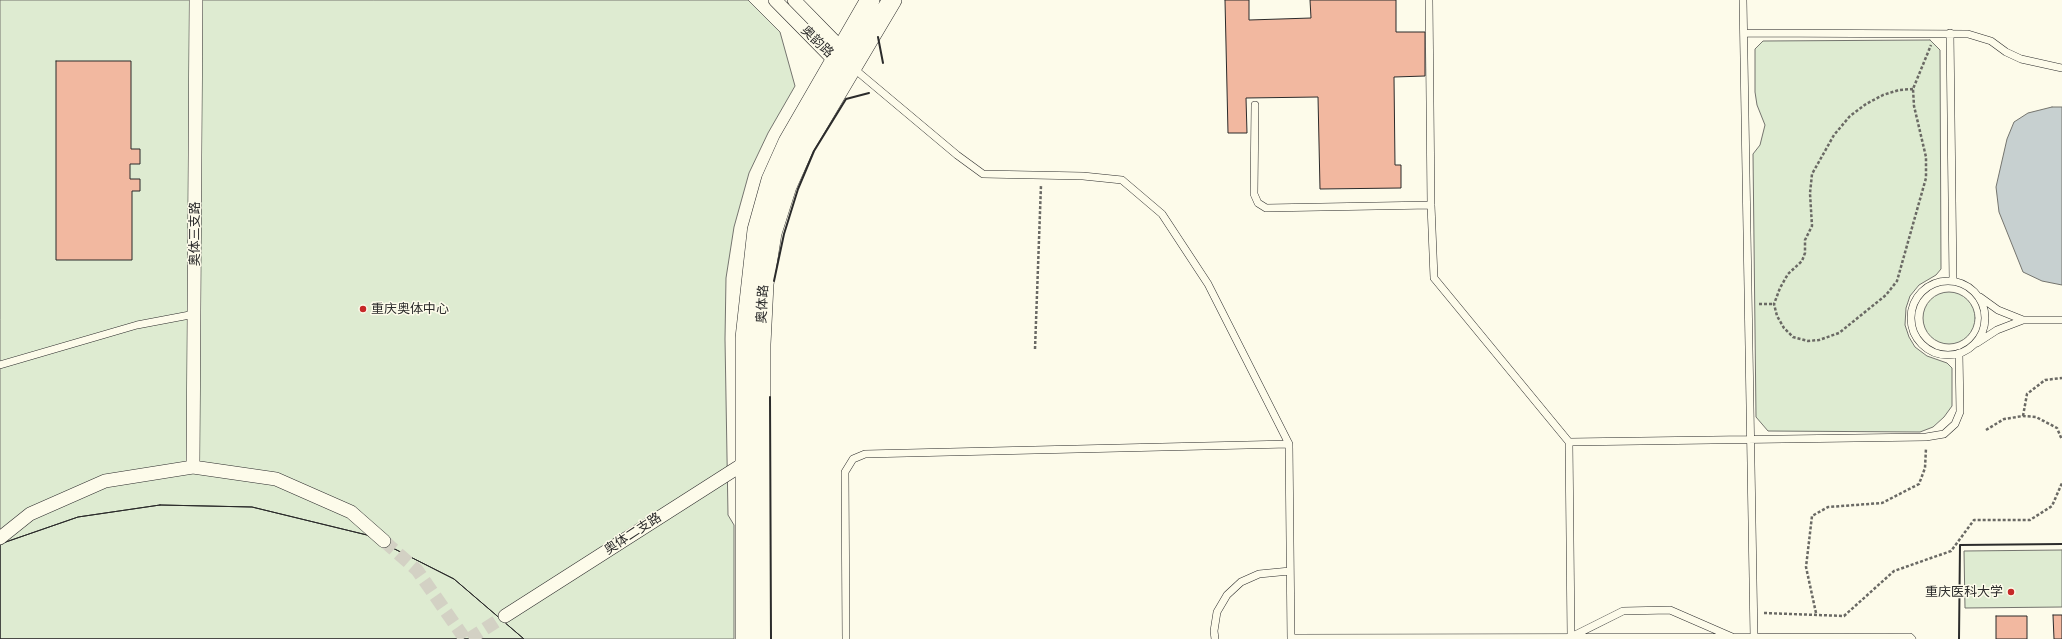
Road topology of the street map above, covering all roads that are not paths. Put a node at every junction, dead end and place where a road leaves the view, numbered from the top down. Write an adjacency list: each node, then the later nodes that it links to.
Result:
1 (196, 0): 17 (street, 奥体三支路)
2 (774, 0): 10 (street, 奥韵路)
3 (794, 0): 10 (street, 奥韵路)
4 (870, 0): 10 (main road, 奥体路)
5 (892, 0): 11 (main road, 奥体路)
6 (1429, 0): 14 (lane)
7 (1743, 0): 8 (lane)
8 (1744, 32): 9 (lane); 23 (lane)
9 (1950, 33): 12 (lane); 15 (lane)
10 (838, 54): 11 (street, 奥韵路); 27 (main road, 奥体路)
11 (852, 66): 25 (lane); 26 (main road, 奥体路)
12 (2062, 68)
13 (1255, 105): 14 (lane)
14 (1431, 205): 24 (lane)
15 (1952, 281): 16 (lane); 21 (lane)
16 (1976, 293): 18 (lane); 20 (lane)
17 (195, 314): 22 (lane); 28 (street, 奥体三支路)
18 (2023, 320): 19 (lane); 20 (lane)
19 (2062, 320)
20 (1970, 348): 21 (lane)
21 (1959, 353): 23 (lane)
22 (0, 365)
23 (1750, 440): 24 (lane); 34 (lane)
24 (1569, 442): 35 (lane)
25 (1289, 444): 31 (lane); 38 (lane)
26 (760, 452): 27 (street, 奥体二支路); 37 (main road, 奥体路)
27 (745, 463): 32 (street, 奥体二支路); 36 (main road, 奥体路)
28 (193, 467): 29 (street); 30 (street)
29 (0, 538)
30 (384, 541)
31 (1290, 571): 39 (lane); 40 (lane)
32 (505, 616)
33 (1732, 637): 34 (lane); 35 (lane); 35 (lane)
34 (1754, 637): 41 (lane)
35 (1571, 638): 40 (lane)
36 (745, 639)
37 (761, 639)
38 (846, 639)
39 (1215, 639)
40 (1291, 639)
41 (1912, 639)

